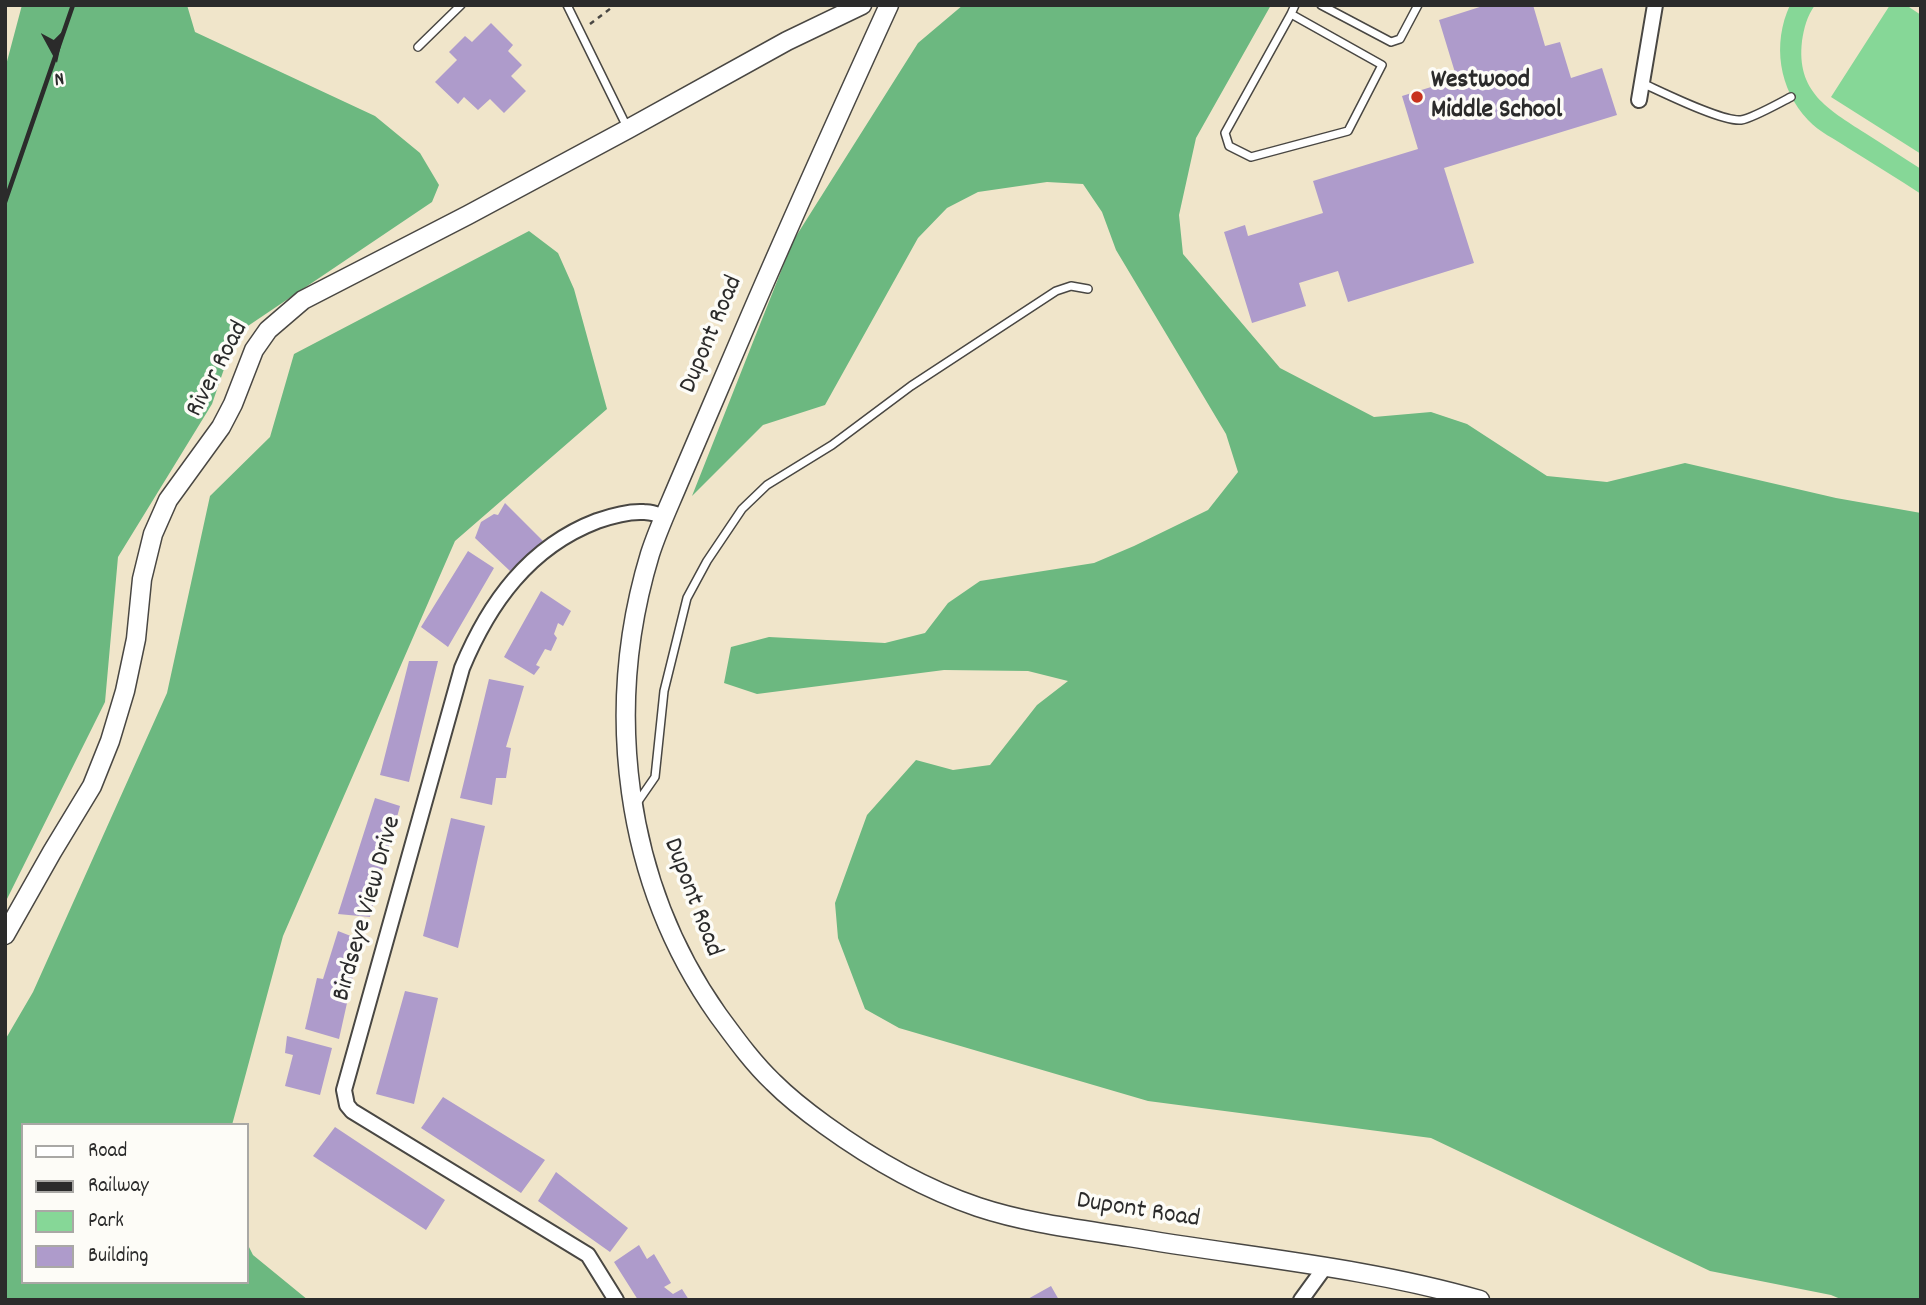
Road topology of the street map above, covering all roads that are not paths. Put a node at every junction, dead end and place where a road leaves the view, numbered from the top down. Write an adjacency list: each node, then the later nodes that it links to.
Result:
1 (461, 5): 10 (lane)
2 (567, 5): 14 (lane)
3 (862, 5): 14 (street, River Road)
4 (890, 5): 16 (street, Dupont Road)
5 (1295, 5): 9 (lane)
6 (1321, 5): 7 (lane)
7 (1419, 5)
8 (1656, 5): 11 (street)
9 (1291, 14): 9 (lane)
10 (418, 47)
11 (1642, 83): 12 (lane); 13 (street)
12 (1791, 97)
13 (1639, 100)
14 (628, 129): 18 (street, River Road)
15 (1088, 289): 17 (lane)
16 (665, 516): 17 (street, Dupont Road); 20 (street, Birdseye View Drive)
17 (634, 809): 19 (street, Dupont Road)
18 (5, 935)
19 (1325, 1267): 21 (street); 22 (street, Dupont Road)
20 (616, 1300)
21 (1301, 1300)
22 (1480, 1300)

